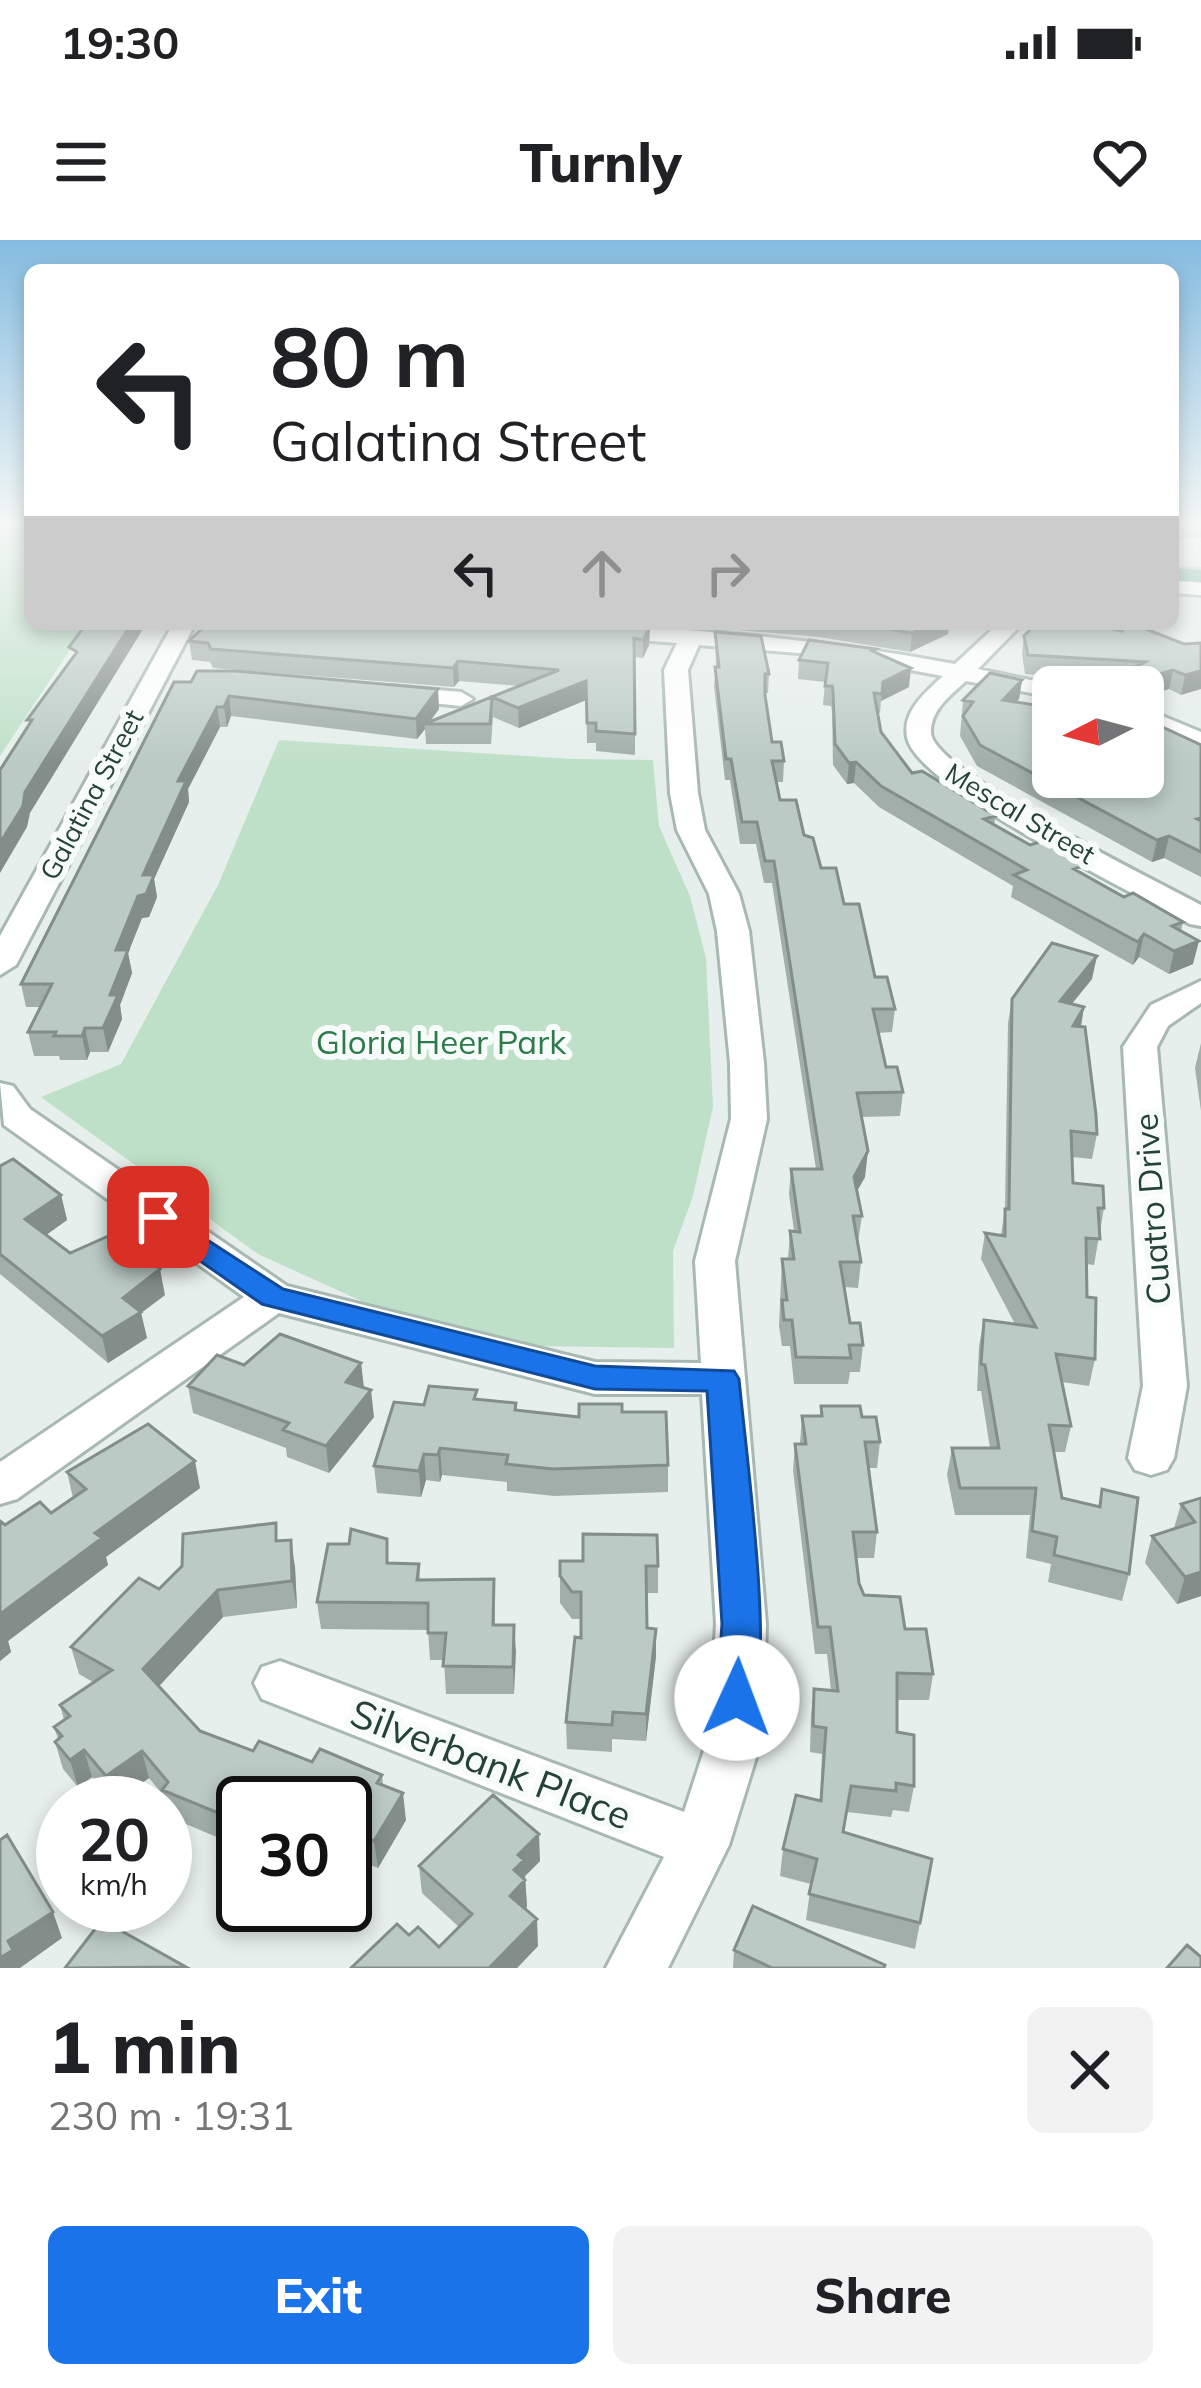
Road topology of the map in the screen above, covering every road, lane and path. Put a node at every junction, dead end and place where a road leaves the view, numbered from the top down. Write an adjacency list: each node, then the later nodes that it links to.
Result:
1 (182, 630): 14 (street, Galatina Street)
2 (600, 630): 4 (street)
3 (1005, 630): 5 (street, Mescal Street)
4 (691, 637): 5 (street); 18 (street)
5 (963, 672): 6 (street); 13 (street, Mescal Street)
6 (1032, 687)
7 (372, 691): 8 (street)
8 (461, 699)
9 (1201, 712): 10 (street)
10 (1164, 718)
11 (1164, 725): 12 (street)
12 (1201, 742)
13 (1201, 917)
14 (0, 965)
15 (1201, 992): 19 (street, Cuatro Drive)
16 (6, 1112): 17 (street)
17 (273, 1297): 18 (street); 20 (street)
18 (723, 1379): 22 (street)
19 (1151, 1458)
20 (0, 1486)
21 (280, 1683): 22 (street, Silverbank Place)
22 (701, 1845): 23 (street)
23 (636, 1968)

